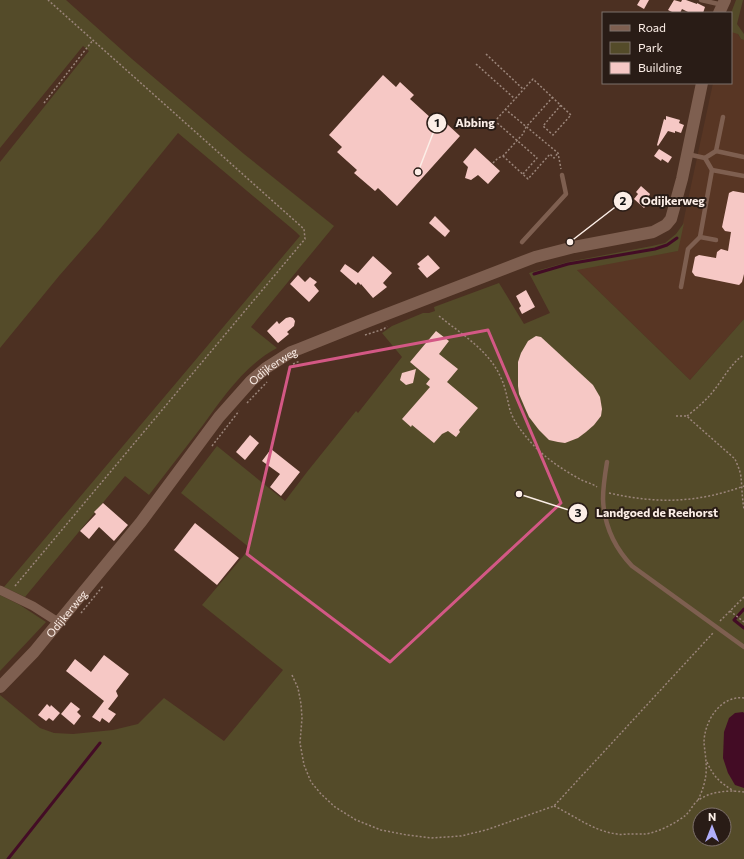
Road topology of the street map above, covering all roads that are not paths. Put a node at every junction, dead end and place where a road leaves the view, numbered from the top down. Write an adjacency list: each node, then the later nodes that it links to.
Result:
1 (701, 0): 2 (lane)
2 (722, 6)
3 (702, 84): 6 (street, Odijkerweg)
4 (723, 117): 5 (lane)
5 (716, 151): 7 (lane); 8 (lane)
6 (687, 154): 8 (lane); 18 (street, Odijkerweg)
7 (744, 157)
8 (705, 158): 9 (lane)
9 (712, 170): 11 (lane); 12 (lane)
10 (562, 175): 14 (lane)
11 (744, 176)
12 (700, 237): 13 (lane); 15 (lane)
13 (716, 240)
14 (522, 242)
15 (681, 287)
16 (607, 462): 19 (lane)
17 (4, 592): 18 (street)
18 (58, 622): 20 (street, Odijkerweg)
19 (744, 647)
20 (0, 687)

